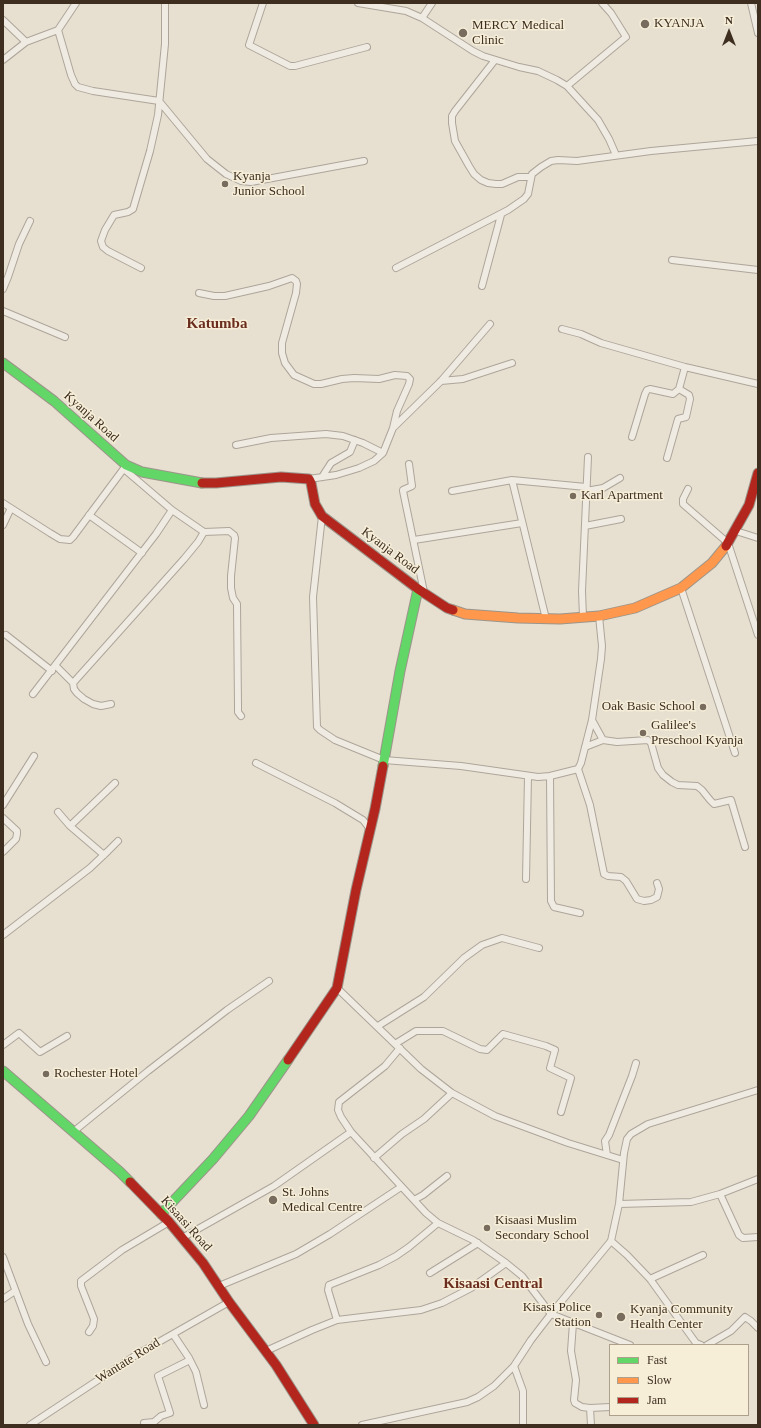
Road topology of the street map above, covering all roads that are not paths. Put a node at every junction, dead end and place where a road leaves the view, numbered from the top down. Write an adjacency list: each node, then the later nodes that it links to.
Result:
1 (76, 3): 10 (street)
2 (165, 3): 17 (street)
3 (263, 3): 13 (street)
4 (358, 3): 8 (street)
5 (432, 3): 8 (street)
6 (602, 3): 16 (street)
7 (751, 3): 11 (street)
8 (422, 18): 15 (street)
9 (3, 20): 12 (street)
10 (58, 30): 12 (street); 17 (street)
11 (758, 33)
12 (26, 42): 14 (street)
13 (367, 47)
14 (3, 60)
15 (495, 60): 16 (street); 21 (street)
16 (567, 86): 19 (street)
17 (159, 101): 20 (street); 25 (street)
18 (758, 141): 19 (street)
19 (616, 155): 21 (street)
20 (364, 161)
21 (531, 177): 22 (street)
22 (501, 215): 26 (street); 28 (street)
23 (30, 221): 29 (street)
24 (672, 260): 27 (street)
25 (141, 268)
26 (396, 268)
27 (758, 270)
28 (482, 286)
29 (3, 289)
30 (198, 293): 41 (street)
31 (3, 311): 34 (street)
32 (490, 324): 38 (street)
33 (562, 329): 37 (street)
34 (65, 337)
35 (3, 363): 49 (street, Kyanja Road)
36 (512, 363): 38 (street)
37 (685, 367): 39 (street); 40 (street)
38 (441, 381): 41 (street)
39 (758, 384)
40 (679, 389): 42 (street); 47 (street)
41 (394, 428): 45 (street)
42 (632, 437)
43 (355, 440): 44 (street); 45 (street); 51 (street)
44 (236, 445)
45 (383, 453): 51 (street)
46 (588, 457): 55 (street)
47 (667, 458)
48 (409, 464): 70 (street)
49 (125, 467): 53 (street, Kyanja Road); 60 (street); 61 (street)
50 (758, 473): 67 (street, Kyanja Road)
51 (322, 477): 53 (street)
52 (620, 478): 55 (street)
53 (309, 479): 62 (street, Kyanja Road)
54 (512, 480): 55 (street); 57 (street); 64 (street)
55 (586, 489): 66 (street)
56 (688, 489): 71 (street)
57 (452, 491)
58 (3, 503): 59 (street)
59 (11, 508): 61 (street); 65 (street)
60 (172, 510): 68 (street); 72 (street)
61 (89, 515): 72 (street)
62 (322, 516): 74 (street, Kyanja Road); 90 (street)
63 (620, 519): 66 (street)
64 (522, 523): 70 (street); 77 (street)
65 (3, 525)
66 (585, 526): 76 (street)
67 (736, 531): 69 (street); 71 (street, Kyanja Road)
68 (204, 532): 81 (street); 84 (street)
69 (758, 538)
70 (414, 540): 74 (street)
71 (728, 543): 73 (street, Kyanja Road); 78 (street)
72 (142, 552): 80 (street)
73 (680, 588): 75 (street, Kyanja Road); 88 (street)
74 (421, 590): 77 (street, Kyanja Road); 90 (street)
75 (599, 616): 76 (street, Kyanja Road); 85 (street)
76 (583, 617): 77 (street, Kyanja Road)
77 (546, 619)
78 (758, 635)
79 (6, 636): 80 (street)
80 (54, 668): 81 (street); 82 (street)
81 (73, 683): 83 (street)
82 (33, 694)
83 (111, 704)
84 (241, 716)
85 (592, 720): 86 (street); 87 (street)
86 (603, 740): 87 (street); 102 (street)
87 (585, 747): 92 (street)
88 (735, 753)
89 (34, 756): 96 (street)
90 (384, 760): 93 (street); 100 (street)
91 (256, 763): 100 (street)
92 (578, 769): 94 (street); 106 (street)
93 (528, 776): 94 (street); 105 (street)
94 (550, 776): 107 (street)
95 (115, 783): 99 (street)
96 (3, 805)
97 (58, 812): 99 (street)
98 (3, 818): 103 (street)
99 (70, 826): 104 (street)
100 (370, 829): 111 (street)
101 (118, 841): 104 (street)
102 (745, 847)
103 (3, 852)
104 (104, 855): 108 (street)
105 (526, 879)
106 (657, 883)
107 (580, 913)
108 (3, 934)
109 (539, 948): 112 (street)
110 (269, 982): 121 (street)
111 (337, 988): 112 (street); 132 (street)
112 (378, 1026): 115 (street)
113 (67, 1036): 114 (street)
114 (3, 1045)
115 (398, 1046): 119 (street); 120 (street); 122 (street)
116 (636, 1063): 123 (street)
117 (3, 1071): 121 (street, Kisaasi Road)
118 (758, 1090): 125 (street)
119 (452, 1093): 123 (street); 124 (street)
120 (561, 1112)
121 (73, 1132): 132 (street, Kisaasi Road)
122 (351, 1132): 124 (street); 136 (street)
123 (607, 1155): 125 (street)
124 (374, 1158): 128 (street)
125 (623, 1160): 131 (street)
126 (447, 1176): 130 (street)
127 (758, 1179): 129 (street)
128 (401, 1187): 130 (street); 144 (street)
129 (720, 1194): 131 (street); 135 (street)
130 (414, 1200): 134 (street)
131 (619, 1204): 137 (street)
132 (161, 1214): 133 (street, Kisaasi Road)
133 (169, 1222): 136 (street, Kisaasi Road); 152 (street)
134 (438, 1223): 138 (street); 149 (street)
135 (758, 1237)
136 (182, 1238): 144 (street, Kisaasi Road)
137 (611, 1241): 143 (street); 148 (street)
138 (478, 1243): 141 (street); 142 (street)
139 (703, 1255): 143 (street)
140 (3, 1257): 145 (street)
141 (506, 1263): 148 (street); 149 (street)
142 (430, 1273)
143 (650, 1279): 155 (street)
144 (219, 1286): 147 (street, Kisaasi Road)
145 (16, 1291): 146 (street); 159 (street)
146 (3, 1299)
147 (230, 1302): 153 (street, Wantate Road); 157 (street, Kisaasi Road)
148 (551, 1314): 150 (street); 160 (street)
149 (337, 1320): 157 (street)
150 (573, 1323): 154 (street); 163 (street)
151 (758, 1328): 156 (street)
152 (90, 1332)
153 (174, 1334): 158 (street); 165 (street, Wantate Road)
154 (628, 1344)
155 (698, 1344)
156 (709, 1344)
157 (266, 1351): 166 (street, Kisaasi Road)
158 (190, 1360): 161 (street); 164 (street)
159 (46, 1362)
160 (514, 1366): 167 (street); 168 (street)
161 (204, 1405)
162 (609, 1407): 163 (street)
163 (590, 1408): 169 (street)
164 (144, 1423)
165 (30, 1425)
166 (314, 1425)
167 (362, 1425)
168 (523, 1425)
169 (591, 1425)

